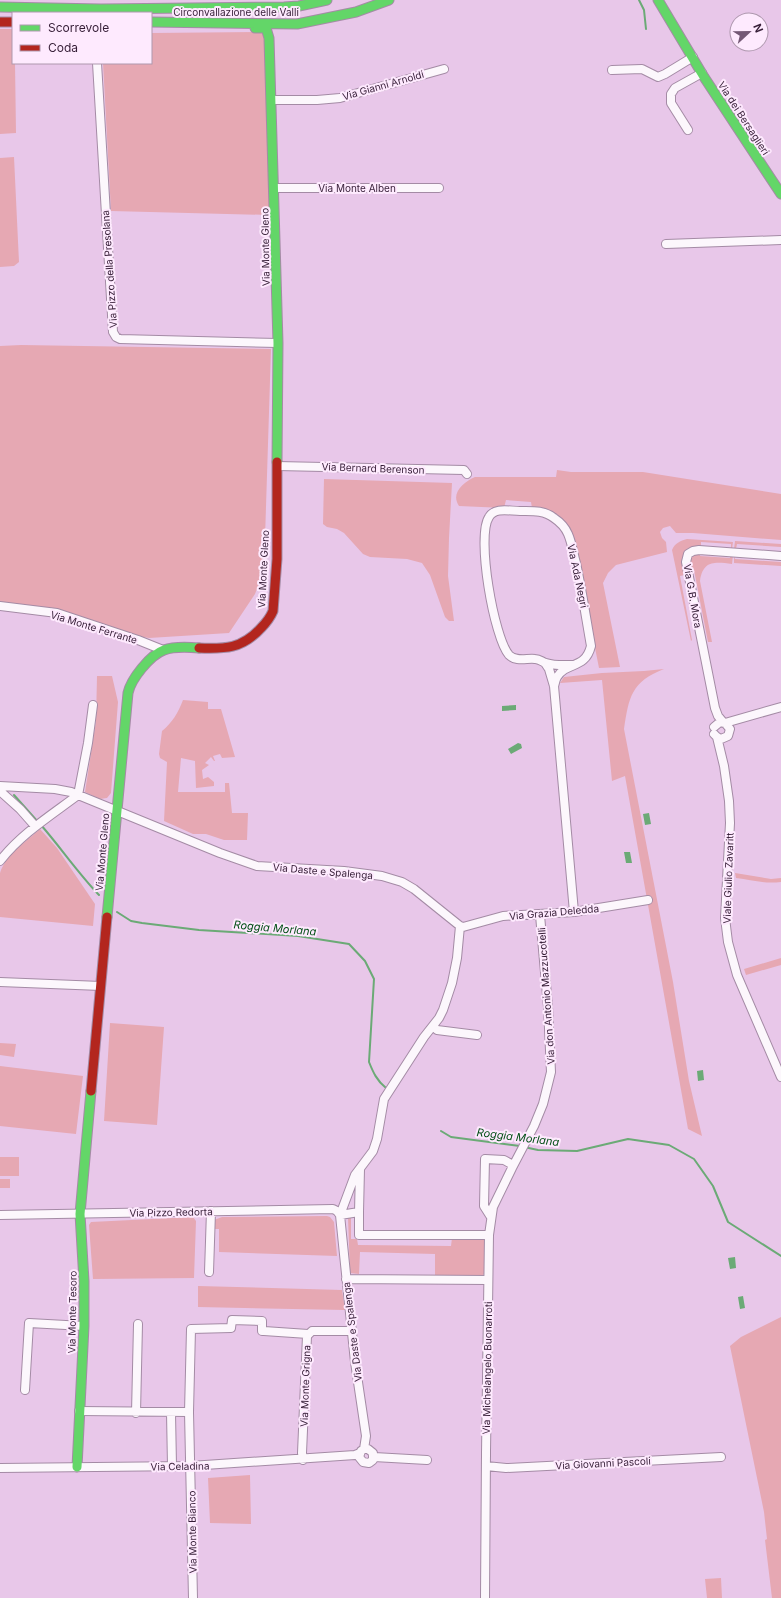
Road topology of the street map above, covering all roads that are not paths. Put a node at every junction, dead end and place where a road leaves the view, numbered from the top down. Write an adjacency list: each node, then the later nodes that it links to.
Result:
1 (268, 0): 6 (main road)
2 (327, 0): 6 (main road, Circonvallazione delle Valli)
3 (389, 0): 11 (main road, Circonvallazione delle Valli)
4 (658, 0): 13 (main road, Via dei Bersaglieri)
5 (0, 7): 6 (main road, Circonvallazione delle Valli)
6 (241, 7)
7 (0, 22): 8 (main road)
8 (12, 22)
9 (152, 22): 10 (main road, Circonvallazione delle Valli)
10 (164, 22): 11 (main road, Circonvallazione delle Valli); 12 (main road)
11 (221, 23): 18 (main road, Via Monte Gleno)
12 (152, 28)
13 (692, 57): 16 (street); 17 (main road, Via dei Bersaglieri)
14 (97, 64): 25 (street, Via Pizzo della Presolana)
15 (444, 68): 18 (street, Via Gianni Arnoldi)
16 (612, 70)
17 (702, 73): 19 (street); 22 (main road, Via dei Bersaglieri)
18 (272, 100): 20 (main road, Via Monte Gleno)
19 (688, 130)
20 (274, 188): 21 (street, Via Monte Alben); 25 (main road, Via Monte Gleno)
21 (439, 188)
22 (781, 194)
23 (781, 240): 24 (street)
24 (666, 244)
25 (278, 343): 26 (main road, Via Monte Gleno)
26 (277, 466): 27 (street, Via Bernard Berenson); 30 (main road, Via Monte Gleno)
27 (467, 474)
28 (781, 556): 36 (street, Via G.B. Mora)
29 (0, 606): 30 (street, Via Monte Ferrante)
30 (163, 650): 46 (main road, Via Monte Gleno)
31 (545, 663): 32 (street, Via Ada Negri); 32 (street, Via Ada Negri); 33 (street)
32 (573, 665): 33 (street, Via Ada Negri)
33 (554, 686): 50 (street)
34 (93, 706): 45 (street)
35 (781, 707): 37 (street)
36 (715, 708): 38 (street, Via G.B. Mora); 39 (street, Via G.B. Mora)
37 (746, 717): 38 (street); 40 (street)
38 (724, 723): 39 (street); 40 (street)
39 (714, 727): 41 (street, Viale Giulio Zavaritt)
40 (728, 734): 41 (street); 42 (street, Viale Giulio Zavaritt)
41 (717, 737): 42 (street, Viale Giulio Zavaritt)
42 (724, 766): 57 (street, Viale Giulio Zavaritt)
43 (0, 786): 45 (street, Via Daste e Spalenga)
44 (0, 791): 47 (street)
45 (78, 795): 46 (street, Via Daste e Spalenga); 47 (street)
46 (117, 810): 52 (street, Via Daste e Spalenga); 54 (main road, Via Monte Gleno)
47 (39, 823): 48 (street)
48 (0, 861)
49 (648, 900): 50 (street, Via Grazia Deledda)
50 (574, 912): 51 (street, Via Grazia Deledda)
51 (540, 914): 52 (street, Via Grazia Deledda); 58 (street, Via don Antonio Mazzucotelli)
52 (460, 926): 55 (street, Via Daste e Spalenga)
53 (0, 982): 54 (street)
54 (101, 986): 62 (main road, Via Monte Gleno)
55 (434, 1027): 56 (street); 59 (street, Via Daste e Spalenga)
56 (478, 1035)
57 (781, 1077)
58 (514, 1165): 65 (street, Via don Antonio Mazzucotelli); 65 (street, Via don Antonio Mazzucotelli)
59 (360, 1168): 61 (street); 64 (street, Via Daste e Spalenga)
60 (211, 1211): 62 (street, Via Pizzo Redorta); 64 (street, Via Pizzo Redorta); 67 (street)
61 (359, 1212): 64 (street); 66 (street)
62 (80, 1214): 63 (street, Via Pizzo Redorta); 71 (main road, Via Monte Tesoro)
63 (0, 1215)
64 (340, 1215): 68 (street, Via Daste e Spalenga)
65 (491, 1218): 66 (street, Via don Antonio Mazzucotelli)
66 (489, 1235): 69 (street, Via don Antonio Mazzucotelli)
67 (208, 1272)
68 (346, 1279): 69 (street); 72 (street, Via Daste e Spalenga)
69 (488, 1280): 86 (street, Via Michelangelo Buonarroti)
70 (138, 1324): 77 (street)
71 (84, 1326): 74 (street); 75 (main road, Via Monte Tesoro)
72 (352, 1331): 73 (street, Via Monte Grigna); 79 (street, Via Daste e Spalenga)
73 (308, 1334): 76 (street, Via Monte Bianco); 82 (street, Via Monte Grigna)
74 (25, 1390)
75 (79, 1411): 77 (street); 87 (main road, Via Monte Tesoro)
76 (189, 1412): 78 (street); 85 (street, Via Monte Bianco)
77 (136, 1413): 78 (street)
78 (171, 1413): 84 (street)
79 (362, 1451): 80 (street); 80 (street); 82 (street, Via Celadina)
80 (374, 1457): 83 (street)
81 (721, 1457): 86 (street, Via Giovanni Pascoli)
82 (303, 1460): 85 (street, Via Celadina)
83 (428, 1460)
84 (172, 1466): 85 (street, Via Celadina); 87 (street, Via Celadina)
85 (190, 1466): 89 (street, Via Monte Bianco)
86 (486, 1466): 90 (street, Via Michelangelo Buonarroti)
87 (76, 1467): 88 (street, Via Celadina)
88 (0, 1468)
89 (193, 1598)
90 (485, 1598)

